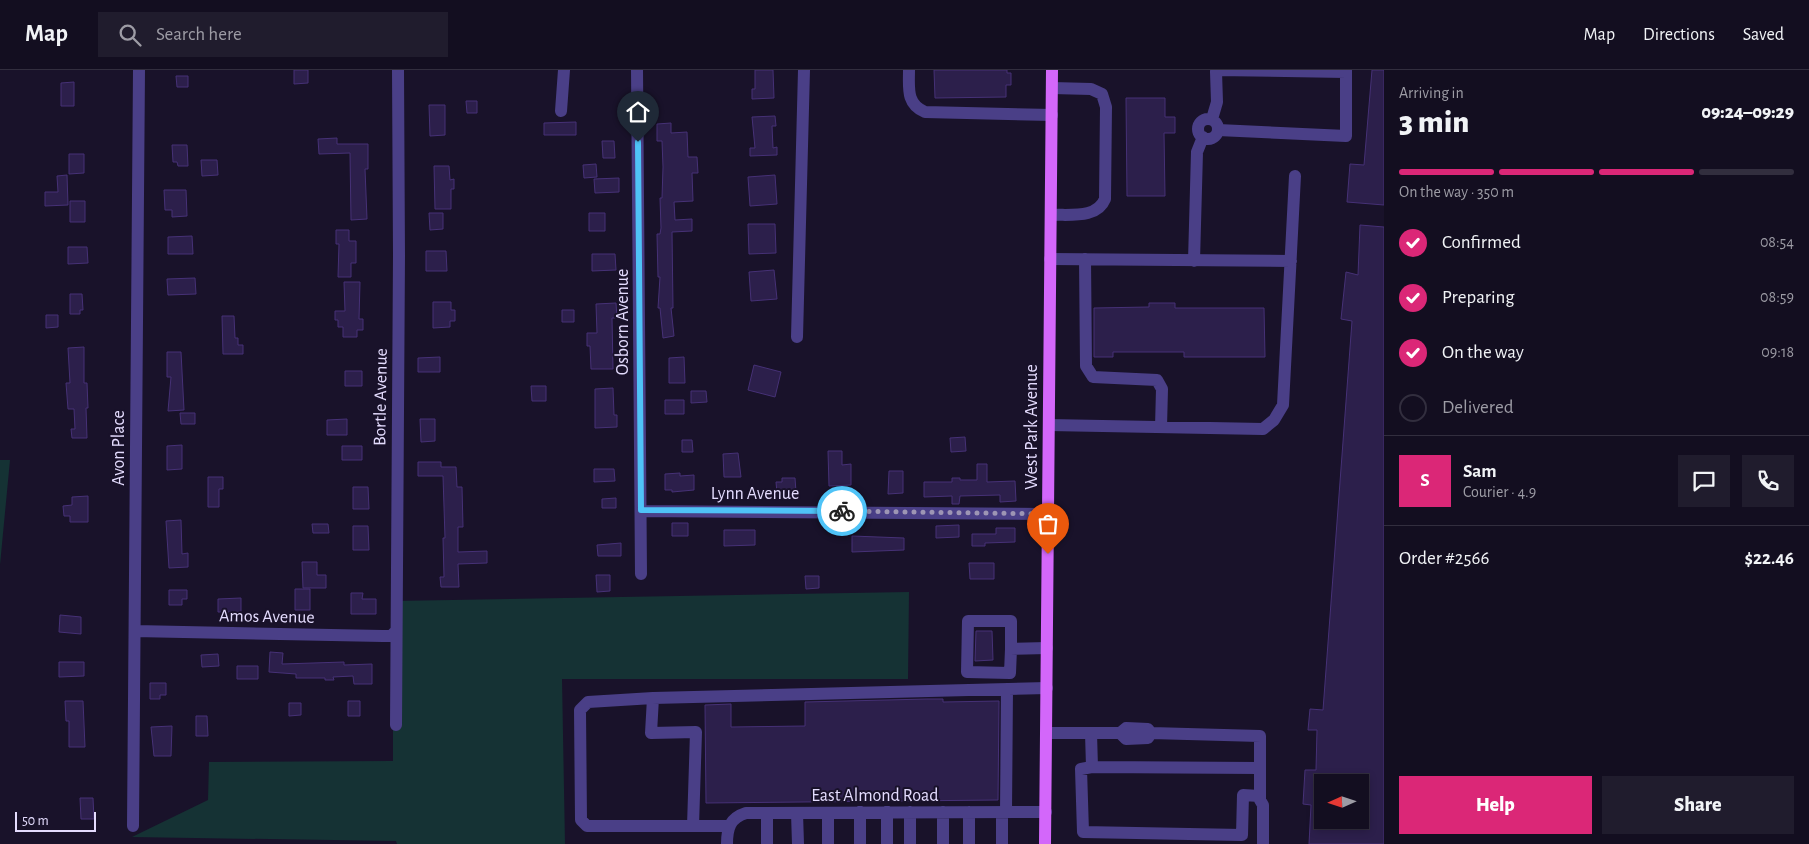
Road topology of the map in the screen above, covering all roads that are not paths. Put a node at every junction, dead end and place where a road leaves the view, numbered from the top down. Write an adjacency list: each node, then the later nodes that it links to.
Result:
1 (139, 70): 26 (street, Avon Place)
2 (398, 70): 27 (street, Bortle Avenue)
3 (564, 70): 11 (street)
4 (637, 70): 23 (street, Osborn Avenue)
5 (804, 70): 20 (street)
6 (909, 70): 12 (street)
7 (1052, 70): 10 (main road, West Park Avenue)
8 (1216, 71): 9 (street); 13 (street)
9 (1346, 71): 13 (street)
10 (1052, 88): 12 (main road, West Park Avenue); 15 (street)
11 (561, 111)
12 (1052, 115): 15 (main road, West Park Avenue)
13 (1215, 125): 18 (street)
14 (1295, 176): 19 (street)
15 (1051, 215): 16 (main road, West Park Avenue)
16 (1050, 259): 17 (street); 21 (main road, West Park Avenue)
17 (1085, 259): 18 (street); 22 (street)
18 (1194, 261): 19 (street)
19 (1291, 261): 22 (street)
20 (797, 337)
21 (1049, 425): 22 (street); 24 (main road, West Park Avenue)
22 (1161, 427)
23 (641, 510): 24 (street, Lynn Avenue); 25 (street, Osborn Avenue)
24 (1048, 514): 29 (main road, West Park Avenue)
25 (641, 574)
26 (135, 631): 27 (street, Amos Avenue); 49 (street, Avon Place)
27 (396, 631): 33 (street, Bortle Avenue)
28 (1010, 648): 28 (street); 29 (street)
29 (1047, 648): 30 (main road, West Park Avenue)
30 (1047, 688): 31 (street); 34 (main road, West Park Avenue)
31 (1008, 689): 32 (street); 45 (street)
32 (653, 698): 50 (street); 50 (street)
33 (396, 725)
34 (1047, 733): 35 (street); 46 (main road, West Park Avenue)
35 (1091, 733): 36 (street); 37 (street)
36 (1092, 767): 37 (street); 38 (street)
37 (1259, 768): 38 (street)
38 (1260, 798): 63 (street); 64 (street)
39 (828, 812): 40 (street, East Almond Road); 48 (street, East Almond Road); 55 (street)
40 (860, 812): 41 (street, East Almond Road); 56 (street)
41 (887, 812): 42 (street, East Almond Road); 57 (street)
42 (910, 812): 43 (street, East Almond Road); 58 (street)
43 (943, 812): 44 (street, East Almond Road); 59 (street)
44 (969, 812): 45 (street, East Almond Road); 60 (street)
45 (1004, 812): 46 (street, East Almond Road); 61 (street)
46 (1046, 812): 62 (main road, West Park Avenue)
47 (767, 813): 48 (street, East Almond Road); 51 (street, East Almond Road); 53 (street)
48 (798, 813): 54 (street)
49 (132, 826)
50 (693, 826): 51 (street)
51 (729, 826): 52 (street)
52 (727, 844)
53 (767, 844)
54 (798, 844)
55 (828, 844)
56 (860, 844)
57 (887, 844)
58 (910, 844)
59 (943, 844)
60 (969, 844)
61 (1002, 844)
62 (1045, 844)
63 (1256, 844)
64 (1262, 844)

